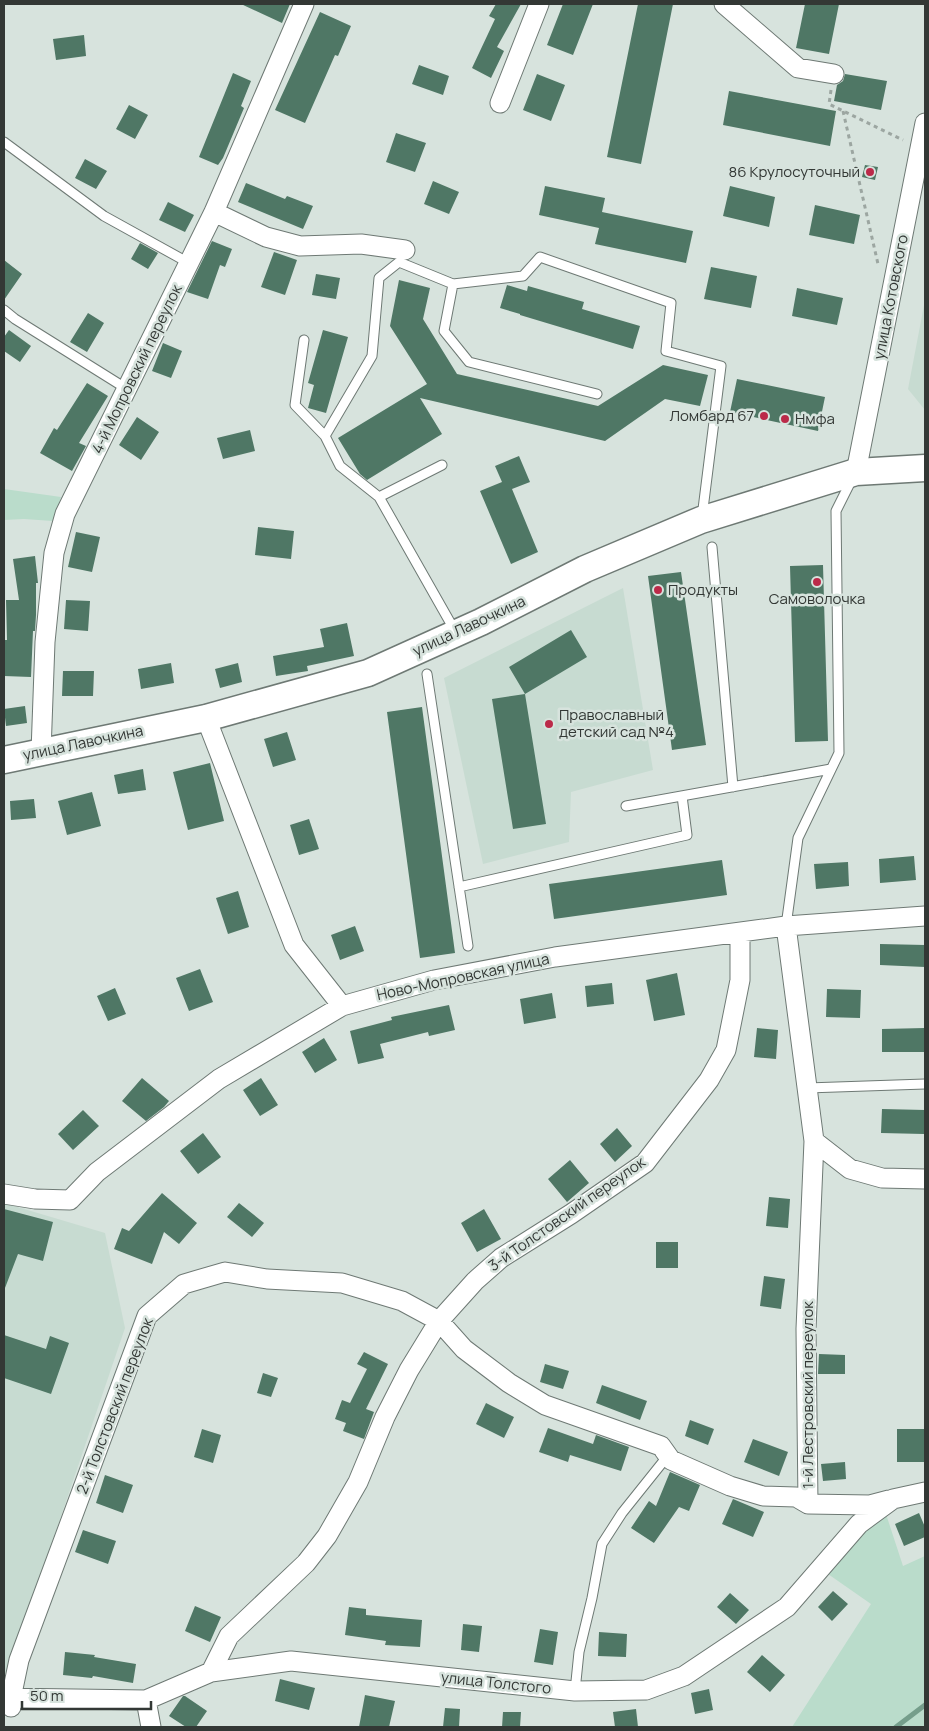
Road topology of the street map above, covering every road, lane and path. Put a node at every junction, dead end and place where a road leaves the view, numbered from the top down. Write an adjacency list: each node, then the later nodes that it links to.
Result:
1 (304, 4): 10 (street, 4-й Мопровский переулок)
2 (539, 4): 5 (street)
3 (724, 4): 4 (street)
4 (834, 74): 6 (path)
5 (500, 103)
6 (843, 111): 8 (path); 13 (path)
7 (925, 123): 22 (street, улица Котовского)
8 (903, 140)
9 (4, 142): 12 (lane)
10 (214, 212): 11 (street); 12 (street, 4-й Мопровский переулок)
11 (405, 250)
12 (189, 263): 17 (street, 4-й Мопровский переулок)
13 (879, 270)
14 (453, 284): 18 (lane); 19 (lane); 24 (lane)
15 (4, 310): 17 (lane)
16 (304, 340): 19 (lane)
17 (127, 389): 29 (street, 4-й Мопровский переулок)
18 (597, 394)
19 (325, 436): 23 (lane)
20 (442, 465): 23 (lane)
21 (925, 468): 22 (main road, улица Лавочкина)
22 (856, 472): 24 (main road, улица Лавочкина); 31 (lane)
23 (380, 497): 26 (lane)
24 (701, 520): 26 (main road, улица Лавочкина)
25 (712, 547): 32 (lane)
26 (456, 633): 28 (main road, улица Лавочкина)
27 (427, 674): 35 (lane)
28 (206, 718): 29 (main road, улица Лавочкина); 40 (street)
29 (41, 752): 30 (main road, улица Лавочкина)
30 (4, 760)
31 (831, 769): 32 (lane); 37 (lane)
32 (733, 787): 33 (lane)
33 (682, 796): 34 (lane); 35 (lane)
34 (626, 806)
35 (459, 887): 39 (lane)
36 (925, 916): 37 (street, Ново-Мопровская улица)
37 (786, 926): 38 (street, Ново-Мопровская улица); 42 (street, 1-й Лестровский переулок)
38 (740, 932): 40 (street, Ново-Мопровская улица); 46 (street, 3-й Толстовский переулок)
39 (468, 946)
40 (342, 1006): 45 (street, Ново-Мопровская улица)
41 (925, 1084): 42 (lane)
42 (807, 1088): 43 (street, 1-й Лестровский переулок)
43 (814, 1141): 44 (street); 50 (street, 1-й Лестровский переулок)
44 (925, 1179)
45 (4, 1194)
46 (439, 1322): 47 (street, 1-й Лестровский переулок); 51 (street, 3-й Толстовский переулок); 53 (street, 2-й Толстовский переулок)
47 (671, 1460): 50 (street, 1-й Лестровский переулок); 52 (lane)
48 (925, 1492): 49 (street, улица Толстого)
49 (893, 1500): 50 (street); 52 (street, улица Толстого)
50 (808, 1504)
51 (211, 1672): 52 (street, улица Толстого); 54 (street, улица Толстого)
52 (575, 1691)
53 (9, 1701): 54 (street, улица Толстого)
54 (146, 1701): 55 (street)
55 (151, 1727)

